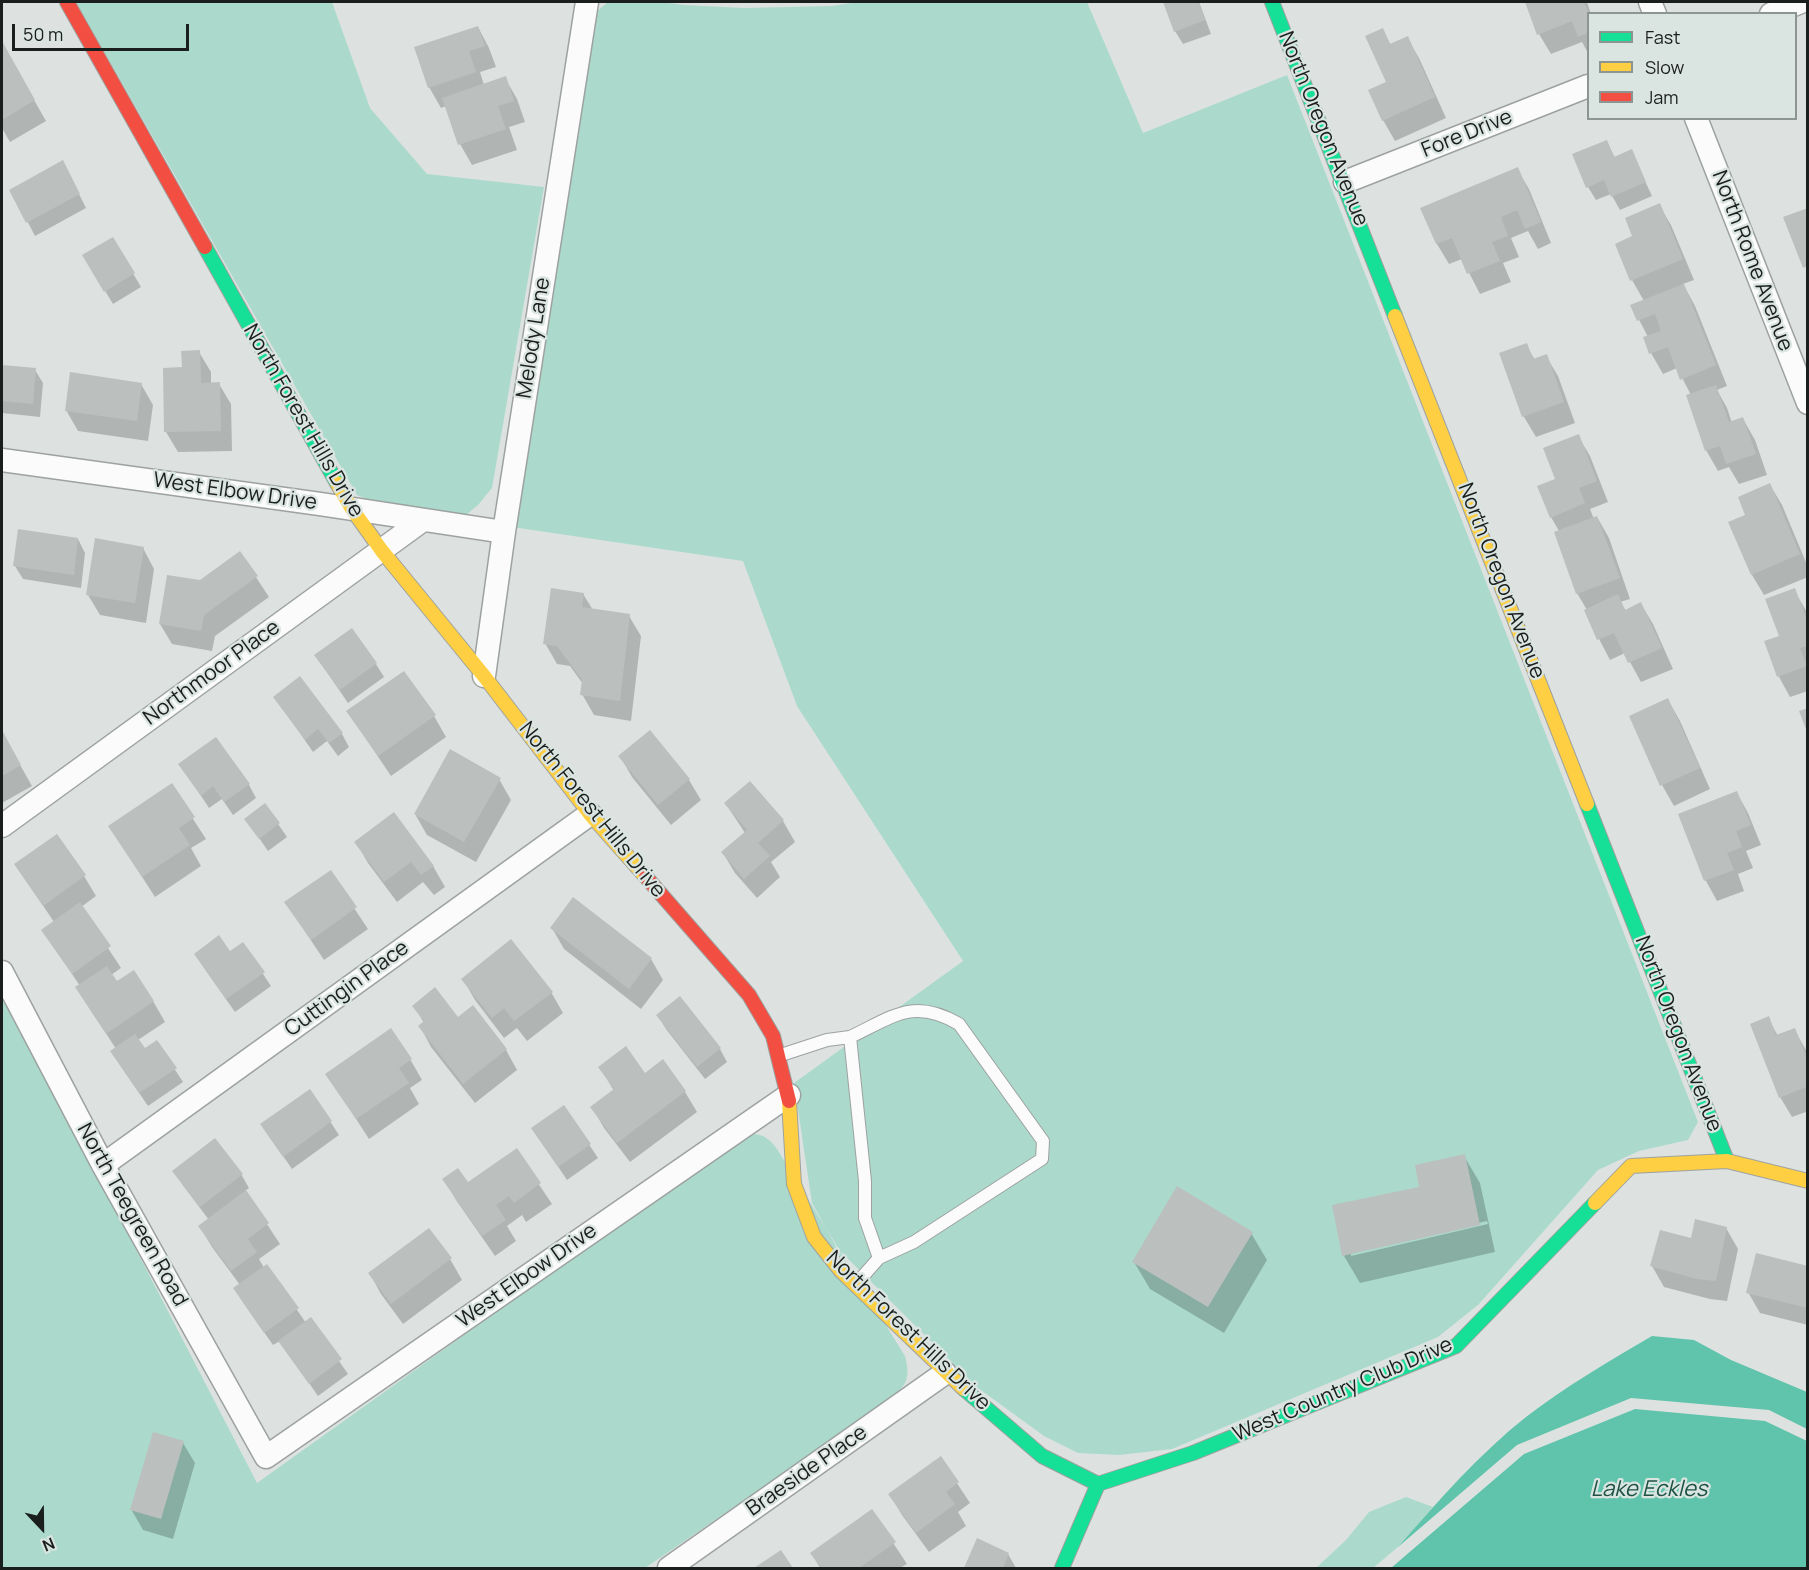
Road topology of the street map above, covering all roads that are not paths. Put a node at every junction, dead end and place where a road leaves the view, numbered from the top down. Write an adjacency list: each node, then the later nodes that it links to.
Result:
1 (67, 2): 12 (street, North Forest Hills Drive)
2 (587, 2): 14 (street, Melody Lane)
3 (1272, 2): 8 (street, North Oregon Avenue)
4 (1801, 2): 5 (street)
5 (1776, 12)
6 (1587, 86): 8 (street, Fore Drive)
7 (1697, 120): 9 (street, North Rome Avenue)
8 (1345, 182): 23 (street, North Oregon Avenue)
9 (1800, 363): 10 (street, North Rome Avenue)
10 (1808, 403)
11 (2, 460): 12 (street, West Elbow Drive)
12 (352, 509): 13 (street, West Elbow Drive); 15 (street, North Forest Hills Drive)
13 (423, 520): 14 (street, West Elbow Drive); 15 (street, Northmoor Place)
14 (504, 532): 16 (street, Melody Lane)
15 (382, 551): 16 (street, North Forest Hills Drive); 18 (street, Northmoor Place)
16 (484, 676): 17 (street, North Forest Hills Drive)
17 (590, 814): 21 (street, North Forest Hills Drive); 24 (street, Cuttingin Place)
18 (2, 826)
19 (2, 972): 24 (street, North Teegreen Road)
20 (850, 1037): 21 (lane); 26 (lane); 26 (lane)
21 (778, 1056): 22 (street, North Forest Hills Drive)
22 (789, 1095): 27 (street, North Forest Hills Drive); 29 (street, West Elbow Drive)
23 (1727, 1161): 25 (street, West Country Club Drive); 30 (street, West Country Club Drive)
24 (103, 1165): 29 (street, North Teegreen Road)
25 (1808, 1181)
26 (879, 1258): 27 (lane)
27 (855, 1285): 28 (street, North Forest Hills Drive)
28 (945, 1373): 30 (street, North Forest Hills Drive); 31 (street, Braeside Place)
29 (266, 1457)
30 (1098, 1484): 32 (street)
31 (669, 1569)
32 (1062, 1569)

